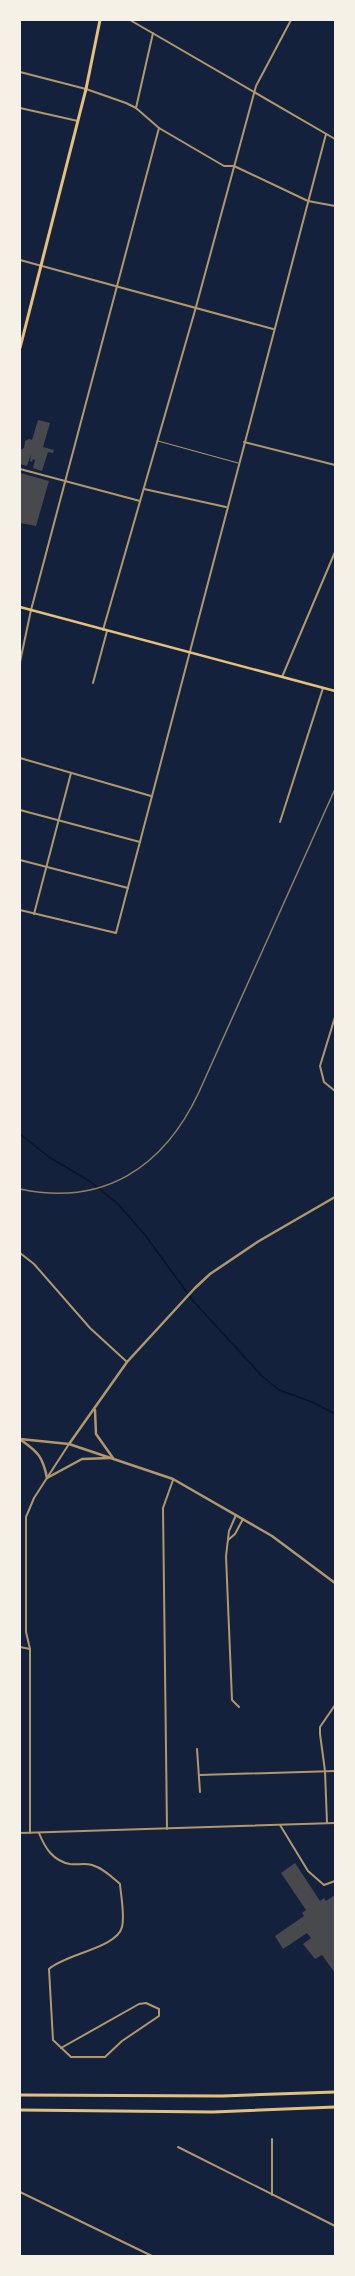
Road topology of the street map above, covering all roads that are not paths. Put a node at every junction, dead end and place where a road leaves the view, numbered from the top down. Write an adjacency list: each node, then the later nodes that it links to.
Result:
1 (100, 20): 6 (main road)
2 (130, 20): 4 (street)
3 (291, 20): 7 (street)
4 (153, 33): 7 (street); 9 (street)
5 (20, 72): 6 (street)
6 (86, 89): 9 (street); 10 (main road)
7 (254, 92): 12 (street); 14 (street)
8 (20, 108): 10 (street)
9 (136, 108): 11 (street)
10 (78, 121): 18 (main road)
11 (159, 128): 14 (street); 19 (street)
12 (326, 134): 13 (street); 15 (street)
13 (335, 139)
14 (234, 166): 15 (street); 20 (street)
15 (308, 201): 16 (street); 21 (street)
16 (335, 206)
17 (20, 260): 18 (street)
18 (40, 265): 19 (street); 22 (main road)
19 (116, 286): 20 (street); 28 (street)
20 (196, 307): 21 (street); 23 (street)
21 (273, 329): 24 (street)
22 (20, 348)
23 (157, 441): 25 (lane); 29 (street)
24 (244, 442): 25 (street); 26 (street)
25 (238, 463): 31 (street)
26 (335, 465)
27 (20, 469): 28 (street)
28 (65, 481): 30 (street); 34 (street)
29 (144, 489): 30 (street); 31 (street)
30 (140, 501): 35 (street)
31 (226, 507): 37 (street)
32 (335, 552): 39 (street)
33 (20, 607): 34 (main road)
34 (31, 610): 35 (main road); 38 (street)
35 (103, 630): 36 (main road)
36 (107, 631): 37 (main road); 40 (street)
37 (188, 652): 39 (main road); 45 (street)
38 (20, 662)
39 (282, 677): 41 (main road)
40 (93, 683)
41 (323, 688): 42 (main road); 48 (street)
42 (335, 691)
43 (20, 758): 44 (street)
44 (71, 773): 45 (street); 47 (street)
45 (151, 796): 49 (street)
46 (20, 810): 47 (street)
47 (60, 820): 49 (street); 51 (street)
48 (280, 822)
49 (140, 842): 52 (street)
50 (20, 860): 51 (street)
51 (47, 866): 52 (street); 54 (street)
52 (128, 888): 54 (street)
53 (20, 910): 54 (street)
54 (34, 914)
55 (335, 1017): 56 (street)
56 (334, 1026): 57 (street)
57 (335, 1091)
58 (335, 1197): 60 (street)
59 (20, 1253): 60 (street)
60 (127, 1362): 61 (street)
61 (95, 1409): 63 (street); 64 (street)
62 (20, 1439): 63 (street); 65 (street)
63 (69, 1444): 64 (street); 65 (street)
64 (113, 1458): 65 (street); 66 (street)
65 (47, 1478): 72 (street)
66 (173, 1479): 67 (street); 85 (street)
67 (236, 1515): 68 (street); 69 (street)
68 (243, 1519): 69 (street); 70 (street)
69 (227, 1541): 74 (street)
70 (335, 1583)
71 (20, 1647): 72 (street)
72 (30, 1649): 87 (street)
73 (335, 1705): 75 (street)
74 (239, 1707)
75 (331, 1709): 76 (street); 78 (street)
76 (335, 1712)
77 (198, 1749): 80 (street)
78 (325, 1771): 79 (street); 80 (street); 82 (street)
79 (335, 1771)
80 (199, 1775): 81 (street)
81 (200, 1792)
82 (327, 1823): 83 (street); 84 (street)
83 (335, 1823)
84 (280, 1825): 85 (street); 89 (street)
85 (167, 1829): 88 (street)
86 (20, 1833): 87 (street)
87 (30, 1833): 88 (street)
88 (39, 1833): 90 (street)
89 (335, 1881)
90 (61, 2048): 90 (street)
91 (335, 2092): 92 (main road)
92 (20, 2095)
93 (335, 2107): 94 (main road)
94 (20, 2110)
95 (272, 2139): 98 (street)
96 (178, 2147): 98 (street)
97 (20, 2192): 100 (street)
98 (272, 2195): 99 (street)
99 (335, 2226)
100 (152, 2256)

